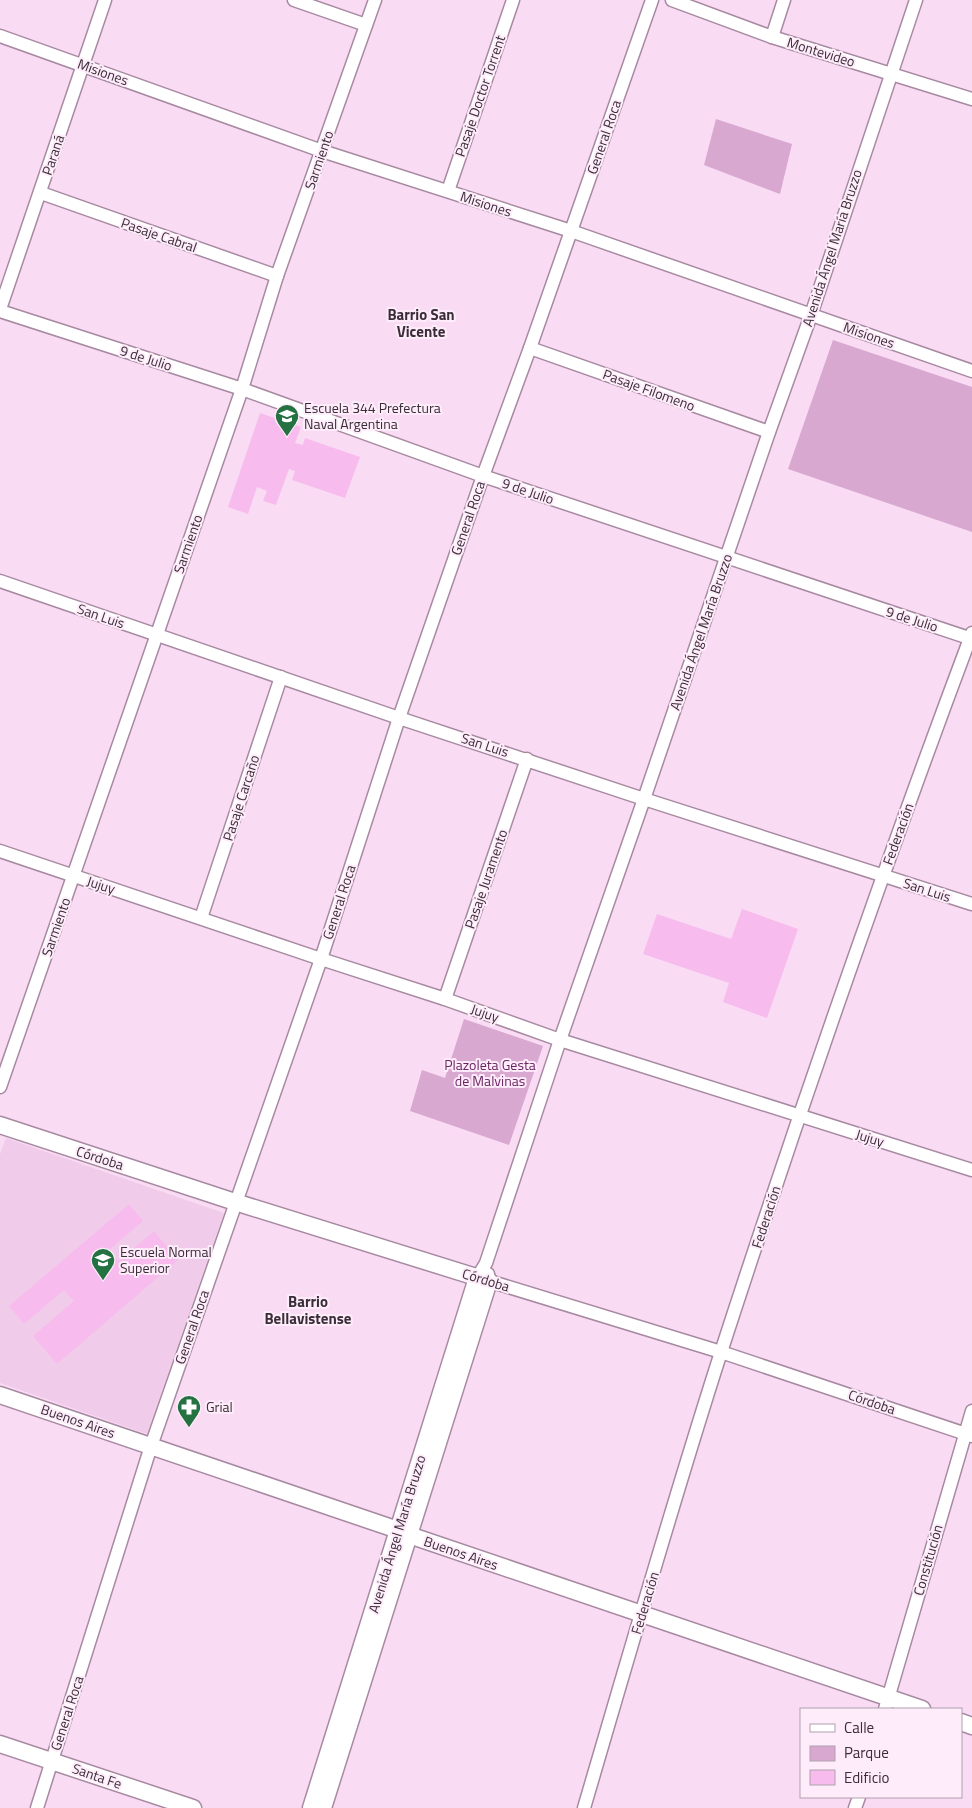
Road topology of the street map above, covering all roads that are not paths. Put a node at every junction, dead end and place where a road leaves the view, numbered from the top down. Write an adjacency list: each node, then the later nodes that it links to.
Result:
1 (105, 0): 12 (street, Paraná)
2 (294, 0): 9 (street)
3 (375, 0): 9 (street, Sarmiento)
4 (513, 0): 16 (street, Pasaje Doctor Torrent)
5 (652, 0): 18 (street, General Roca)
6 (672, 0): 11 (street, Montevideo)
7 (784, 0): 11 (street)
8 (916, 0): 13 (street, Avenida Ángel María Bruzzo)
9 (366, 25): 15 (street, Sarmiento)
10 (0, 36): 12 (street, Misiones)
11 (772, 37): 13 (street, Montevideo)
12 (84, 65): 15 (street, Misiones); 17 (street, Paraná)
13 (890, 73): 14 (street, Montevideo); 21 (street, Avenida Ángel María Bruzzo)
14 (972, 99)
15 (322, 151): 16 (street, Misiones); 19 (street, Sarmiento)
16 (448, 191): 18 (street, Misiones)
17 (40, 193): 19 (street, Pasaje Cabral); 20 (street, Paraná)
18 (571, 231): 21 (street, Misiones); 22 (street, General Roca)
19 (278, 276): 24 (street, Sarmiento)
20 (0, 310): 24 (street, 9 de Julio)
21 (811, 315): 23 (street, Misiones); 25 (street, Avenida Ángel María Bruzzo)
22 (530, 348): 25 (street, Pasaje Filomeno); 26 (street, General Roca)
23 (972, 370)
24 (242, 389): 26 (street, 9 de Julio); 29 (street, Sarmiento)
25 (769, 432): 27 (street, Avenida Ángel María Bruzzo)
26 (483, 476): 27 (street, 9 de Julio); 32 (street, General Roca)
27 (726, 558): 30 (street, 9 de Julio); 34 (street, Avenida Ángel María Bruzzo)
28 (0, 581): 29 (street, San Luis)
29 (156, 635): 31 (street, San Luis); 37 (street, Sarmiento)
30 (971, 637): 36 (street, Federación)
31 (281, 677): 32 (street, San Luis); 39 (street, Pasaje Carcaño)
32 (400, 718): 33 (street, San Luis); 40 (street, General Roca)
33 (527, 759): 34 (street, San Luis); 41 (street, Pasaje Juramento)
34 (644, 799): 36 (street, San Luis); 42 (street, Avenida Ángel María Bruzzo)
35 (0, 851): 37 (street, Jujuy)
36 (882, 875): 38 (street, San Luis); 44 (street, Federación)
37 (74, 876): 39 (street, Jujuy); 43 (street, Sarmiento)
38 (972, 904)
39 (201, 918): 40 (street, Jujuy)
40 (321, 959): 41 (street, Jujuy); 47 (street, General Roca)
41 (445, 999): 42 (street, Jujuy)
42 (560, 1040): 44 (street, Jujuy); 48 (street, Avenida Ángel María Bruzzo)
43 (0, 1087)
44 (799, 1116): 46 (street, Jujuy); 49 (street, Federación)
45 (0, 1125): 47 (street, Córdoba)
46 (972, 1170)
47 (235, 1202): 48 (street, Córdoba); 53 (street, General Roca)
48 (483, 1280): 49 (street, Córdoba); 54 (street, Avenida Ángel María Bruzzo)
49 (721, 1352): 52 (street, Córdoba); 55 (street, Federación)
50 (0, 1395): 53 (street, Buenos Aires)
51 (972, 1411): 52 (street, Constitución)
52 (968, 1435): 56 (street, Constitución)
53 (151, 1446): 54 (street, Buenos Aires); 59 (street, General Roca)
54 (403, 1532): 55 (street, Buenos Aires); 62 (street, Avenida Ángel María Bruzzo); 63 (street, Avenida Ángel María Bruzzo)
55 (641, 1615): 56 (street, Buenos Aires); 64 (street, Federación)
56 (887, 1704): 57 (street, Buenos Aires)
57 (915, 1708)
58 (0, 1744): 59 (street, Santa Fe)
59 (52, 1761): 60 (street, General Roca); 61 (street, Santa Fe)
60 (38, 1808)
61 (193, 1808)
62 (312, 1808)
63 (323, 1808)
64 (584, 1808)

